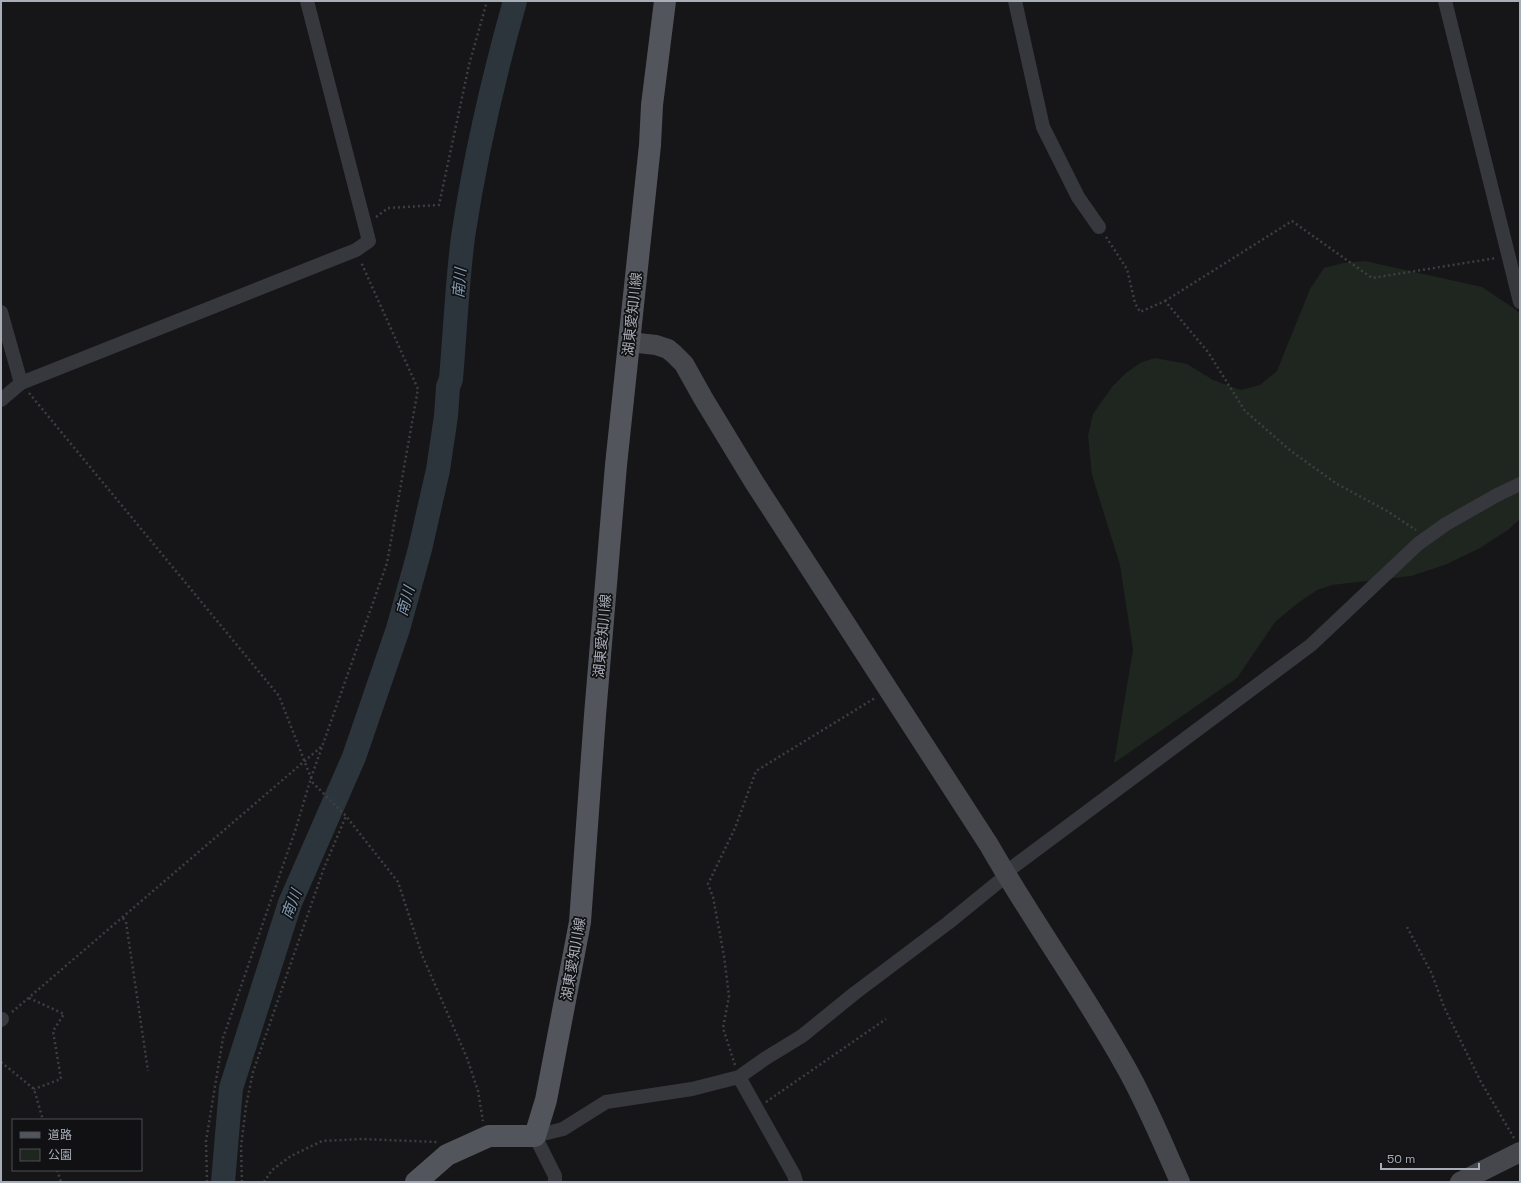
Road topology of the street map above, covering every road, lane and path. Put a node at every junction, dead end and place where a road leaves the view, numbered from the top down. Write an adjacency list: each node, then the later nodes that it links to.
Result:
1 (307, 1): 6 (street)
2 (487, 1): 6 (path)
3 (664, 1): 13 (main road, 湖東愛知川線)
4 (1015, 1): 7 (street)
5 (1445, 1): 9 (street)
6 (365, 226): 8 (street)
7 (1099, 227): 10 (path)
8 (356, 250): 14 (street); 19 (path)
9 (1509, 256): 10 (path); 11 (street)
10 (1165, 301): 17 (path)
11 (1520, 302)
12 (1, 312): 14 (street)
13 (629, 342): 18 (street); 36 (main road, 湖東愛知川線)
14 (21, 383): 15 (street); 20 (path)
15 (1, 400)
16 (1520, 484): 17 (street)
17 (1427, 537): 23 (street)
18 (888, 690): 23 (street); 31 (path)
19 (322, 746): 20 (path); 21 (path)
20 (305, 760): 21 (path); 24 (path)
21 (311, 778): 22 (path); 41 (path)
22 (346, 816): 35 (path); 42 (path)
23 (1006, 874): 31 (street); 47 (street)
24 (123, 918): 26 (path); 30 (path)
25 (1407, 927): 38 (path)
26 (29, 998): 28 (path); 32 (path)
27 (886, 1019): 33 (path)
28 (2, 1020)
29 (1, 1062): 32 (path)
30 (148, 1071)
31 (739, 1077): 33 (street); 36 (street)
32 (34, 1089): 34 (path)
33 (756, 1108): 46 (street)
34 (43, 1119)
35 (489, 1136): 36 (main road); 44 (main road)
36 (535, 1136): 45 (street)
37 (441, 1143): 43 (path)
38 (1518, 1147): 48 (street)
39 (57, 1171): 40 (path)
40 (61, 1182)
41 (207, 1182)
42 (242, 1182)
43 (264, 1182)
44 (416, 1182)
45 (555, 1182)
46 (796, 1182)
47 (1180, 1182)
48 (1460, 1182)

